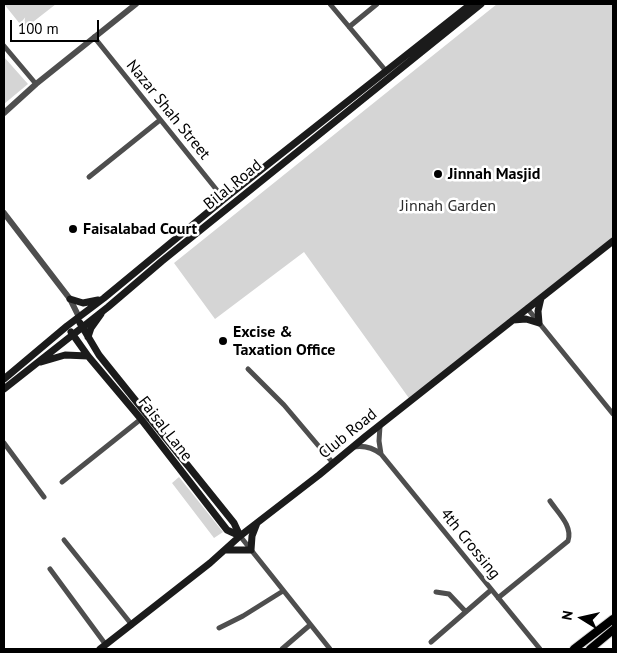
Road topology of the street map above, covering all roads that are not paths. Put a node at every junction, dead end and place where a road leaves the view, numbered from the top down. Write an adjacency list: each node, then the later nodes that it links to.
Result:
1 (136, 4): 7 (street)
2 (330, 4): 6 (street)
3 (377, 4): 6 (street)
4 (472, 4): 9 (main road, Bilal Road)
5 (481, 4): 20 (main road, Bilal Road)
6 (349, 27): 9 (street)
7 (94, 37): 10 (street); 12 (street, Nazar Shah Street)
8 (4, 46): 10 (street)
9 (386, 71): 14 (main road, Bilal Road)
10 (36, 84): 11 (street)
11 (4, 112)
12 (160, 120): 13 (street); 14 (street, Nazar Shah Street)
13 (89, 177)
14 (224, 199): 17 (main road, Bilal Road)
15 (4, 213): 19 (street)
16 (613, 241): 18 (main road, Club Road)
17 (104, 298): 19 (main road); 22 (main road, Bilal Road)
18 (540, 298): 21 (main road, Club Road); 24 (main road)
19 (70, 299): 22 (street)
20 (108, 307): 26 (main road, Bilal Road); 28 (main road)
21 (527, 308): 23 (main road, Club Road); 24 (street)
22 (78, 317): 25 (main road, Bilal Road); 26 (main road, Faisal Lane)
23 (512, 320): 24 (main road); 36 (main road, Club Road)
24 (539, 323): 34 (street)
25 (67, 326): 27 (main road, Faisal Lane); 32 (main road, Bilal Road)
26 (82, 326): 27 (main road, Bilal Road); 28 (main road, Faisal Lane)
27 (72, 334): 29 (main road, Faisal Lane); 30 (main road, Bilal Road)
28 (88, 337): 45 (main road, Faisal Lane)
29 (88, 356): 30 (main road); 35 (main road, Faisal Lane)
30 (36, 364): 33 (main road, Bilal Road)
31 (248, 369): 40 (street)
32 (4, 379)
33 (4, 388)
34 (613, 414)
35 (141, 419): 41 (street); 45 (main road, Faisal Lane)
36 (380, 426): 38 (main road, Club Road); 39 (street)
37 (4, 443): 42 (street)
38 (353, 447): 39 (street); 40 (main road, Club Road)
39 (381, 454): 50 (street, 4th Crossing)
40 (333, 464): 44 (main road, Club Road)
41 (62, 482)
42 (44, 497)
43 (550, 501): 53 (street)
44 (257, 523): 45 (main road, Club Road); 48 (main road)
45 (240, 536): 47 (main road, Club Road); 48 (street, Faisal Lane)
46 (64, 540): 56 (street)
47 (225, 550): 48 (main road); 56 (main road, Club Road)
48 (251, 550): 51 (street, Faisal Lane)
49 (50, 569): 61 (street)
50 (492, 590): 53 (street, 4th Crossing); 54 (street)
51 (284, 591): 57 (street, Faisal Lane); 58 (street)
52 (436, 592): 54 (street)
53 (498, 598): 65 (street, 4th Crossing)
54 (466, 612): 60 (street)
55 (613, 619): 66 (main road)
56 (132, 625): 61 (main road, Club Road)
57 (310, 625): 63 (street); 64 (street, Faisal Lane)
58 (219, 628)
59 (613, 630): 62 (main road)
60 (431, 642)
61 (103, 647)
62 (593, 648)
63 (282, 649)
64 (330, 649)
65 (540, 649)
66 (574, 649)

